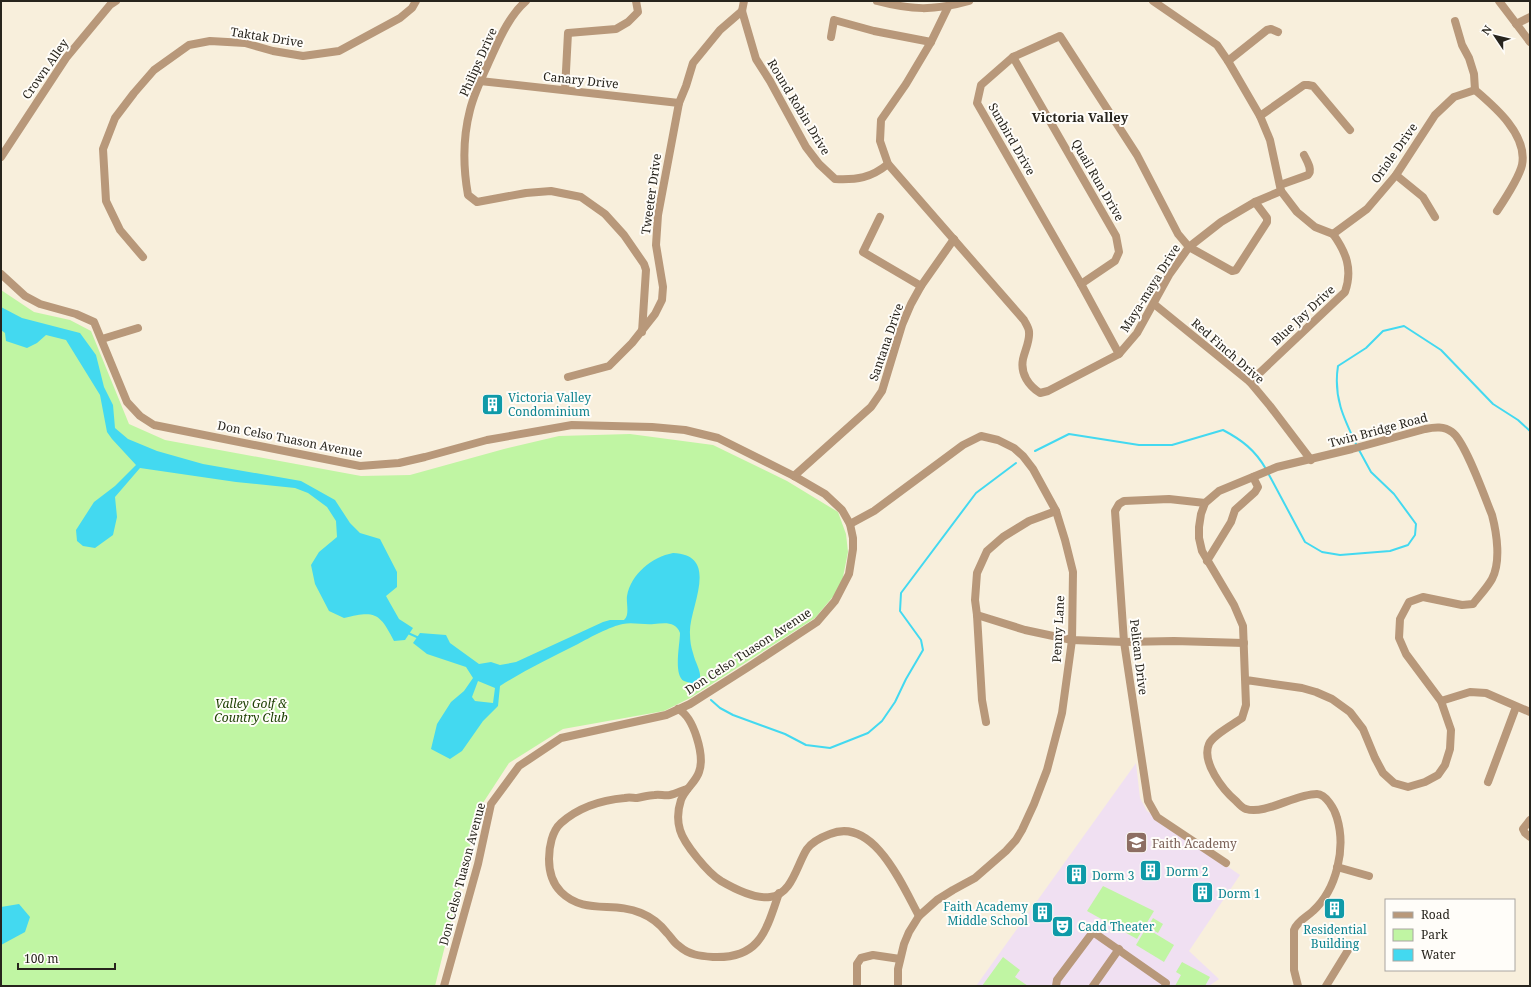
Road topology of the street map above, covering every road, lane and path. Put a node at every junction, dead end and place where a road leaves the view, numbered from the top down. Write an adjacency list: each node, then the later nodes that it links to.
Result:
1 (116, 1): 29 (street, Crown Alley)
2 (416, 1): 41 (street, Taktak Drive)
3 (526, 1): 23 (street, Philips Drive)
4 (636, 1): 24 (street)
5 (744, 1): 11 (street, Round Robin Drive)
6 (877, 1): 10 (street)
7 (969, 1): 10 (street)
8 (1153, 1): 22 (street)
9 (1499, 1): 14 (street)
10 (948, 7): 19 (street)
11 (742, 12): 15 (street, Round Robin Drive); 16 (street, Tweeter Drive)
12 (1530, 16): 14 (street)
13 (1455, 21): 25 (street)
14 (1516, 24): 20 (street)
15 (747, 27): 16 (street); 31 (street, Round Robin Drive)
16 (723, 28): 26 (street, Tweeter Drive)
17 (1278, 32): 22 (street)
18 (831, 37): 19 (street)
19 (931, 42): 31 (street)
20 (1530, 42)
21 (1013, 57): 40 (street, Sunbird Drive); 43 (street, Sunbird Drive); 43 (street, Quail Run Drive)
22 (1228, 60): 27 (street)
23 (480, 81): 24 (street, Canary Drive); 47 (street, Philips Drive)
24 (565, 90): 26 (street, Canary Drive)
25 (1475, 90): 32 (street, Oriole Drive); 35 (street)
26 (679, 103): 47 (street, Tweeter Drive)
27 (1260, 116): 28 (street); 33 (street)
28 (1350, 130)
29 (1, 156)
30 (1304, 156): 33 (street, Maya-maya Drive)
31 (888, 164): 39 (street, Maya-maya Drive)
32 (1396, 175): 37 (street); 38 (street, Oriole Drive)
33 (1280, 188): 34 (street, Maya-maya Drive); 38 (street)
34 (1255, 202): 40 (street, Maya-maya Drive); 40 (street)
35 (1497, 211)
36 (880, 217): 44 (street)
37 (1435, 217)
38 (1333, 234): 51 (street, Blue Jay Drive)
39 (954, 239): 44 (street, Santana Drive); 49 (street, Maya-maya Drive)
40 (1189, 247): 45 (street, Maya-maya Drive)
41 (142, 257)
42 (1, 274): 48 (street, Don Celso Tuason Avenue)
43 (1081, 284): 49 (street, Sunbird Drive)
44 (921, 286): 53 (street, Santana Drive)
45 (1154, 304): 49 (street, Maya-maya Drive); 51 (street, Red Finch Drive)
46 (138, 328): 48 (street)
47 (642, 332): 50 (street, Tweeter Drive)
48 (102, 339): 53 (street, Don Celso Tuason Avenue)
49 (1119, 354)
50 (568, 377)
51 (1250, 382): 52 (street, Red Finch Drive)
52 (1310, 460): 54 (street, Twin Bridge Road); 64 (street, Twin Bridge Road)
53 (794, 476): 57 (street, Don Celso Tuason Avenue)
54 (1255, 476): 55 (street, Twin Bridge Road); 58 (street)
55 (1205, 503): 58 (street); 61 (street, Pelican Drive)
56 (1056, 511): 57 (street, Penny Lane); 59 (street); 60 (street, Penny Lane)
57 (850, 524): 66 (street, Don Celso Tuason Avenue)
58 (1207, 561): 62 (street)
59 (977, 615): 60 (street); 68 (street)
60 (1072, 640): 61 (street); 77 (street, Penny Lane)
61 (1124, 642): 62 (street); 73 (street, Pelican Drive)
62 (1244, 643): 63 (street)
63 (1246, 680): 64 (street, Twin Bridge Road); 74 (street)
64 (1441, 701): 65 (street)
65 (1516, 707): 67 (street); 69 (street)
66 (678, 709): 70 (street); 81 (street, Don Celso Tuason Avenue)
67 (1530, 712)
68 (986, 722)
69 (1488, 782)
70 (687, 788): 76 (street); 76 (street)
71 (1528, 822): 72 (street)
72 (1530, 837)
73 (1226, 863)
74 (1337, 867): 75 (street); 87 (street)
75 (1369, 876)
76 (779, 894): 77 (street)
77 (919, 916): 80 (street, Penny Lane)
78 (1350, 947): 88 (street)
79 (1119, 949): 84 (street); 85 (street); 86 (street)
80 (900, 959): 82 (street); 83 (street, Penny Lane)
81 (444, 986)
82 (857, 986)
83 (898, 986)
84 (1056, 986)
85 (1093, 986)
86 (1165, 986)
87 (1298, 986)
88 (1326, 986)

